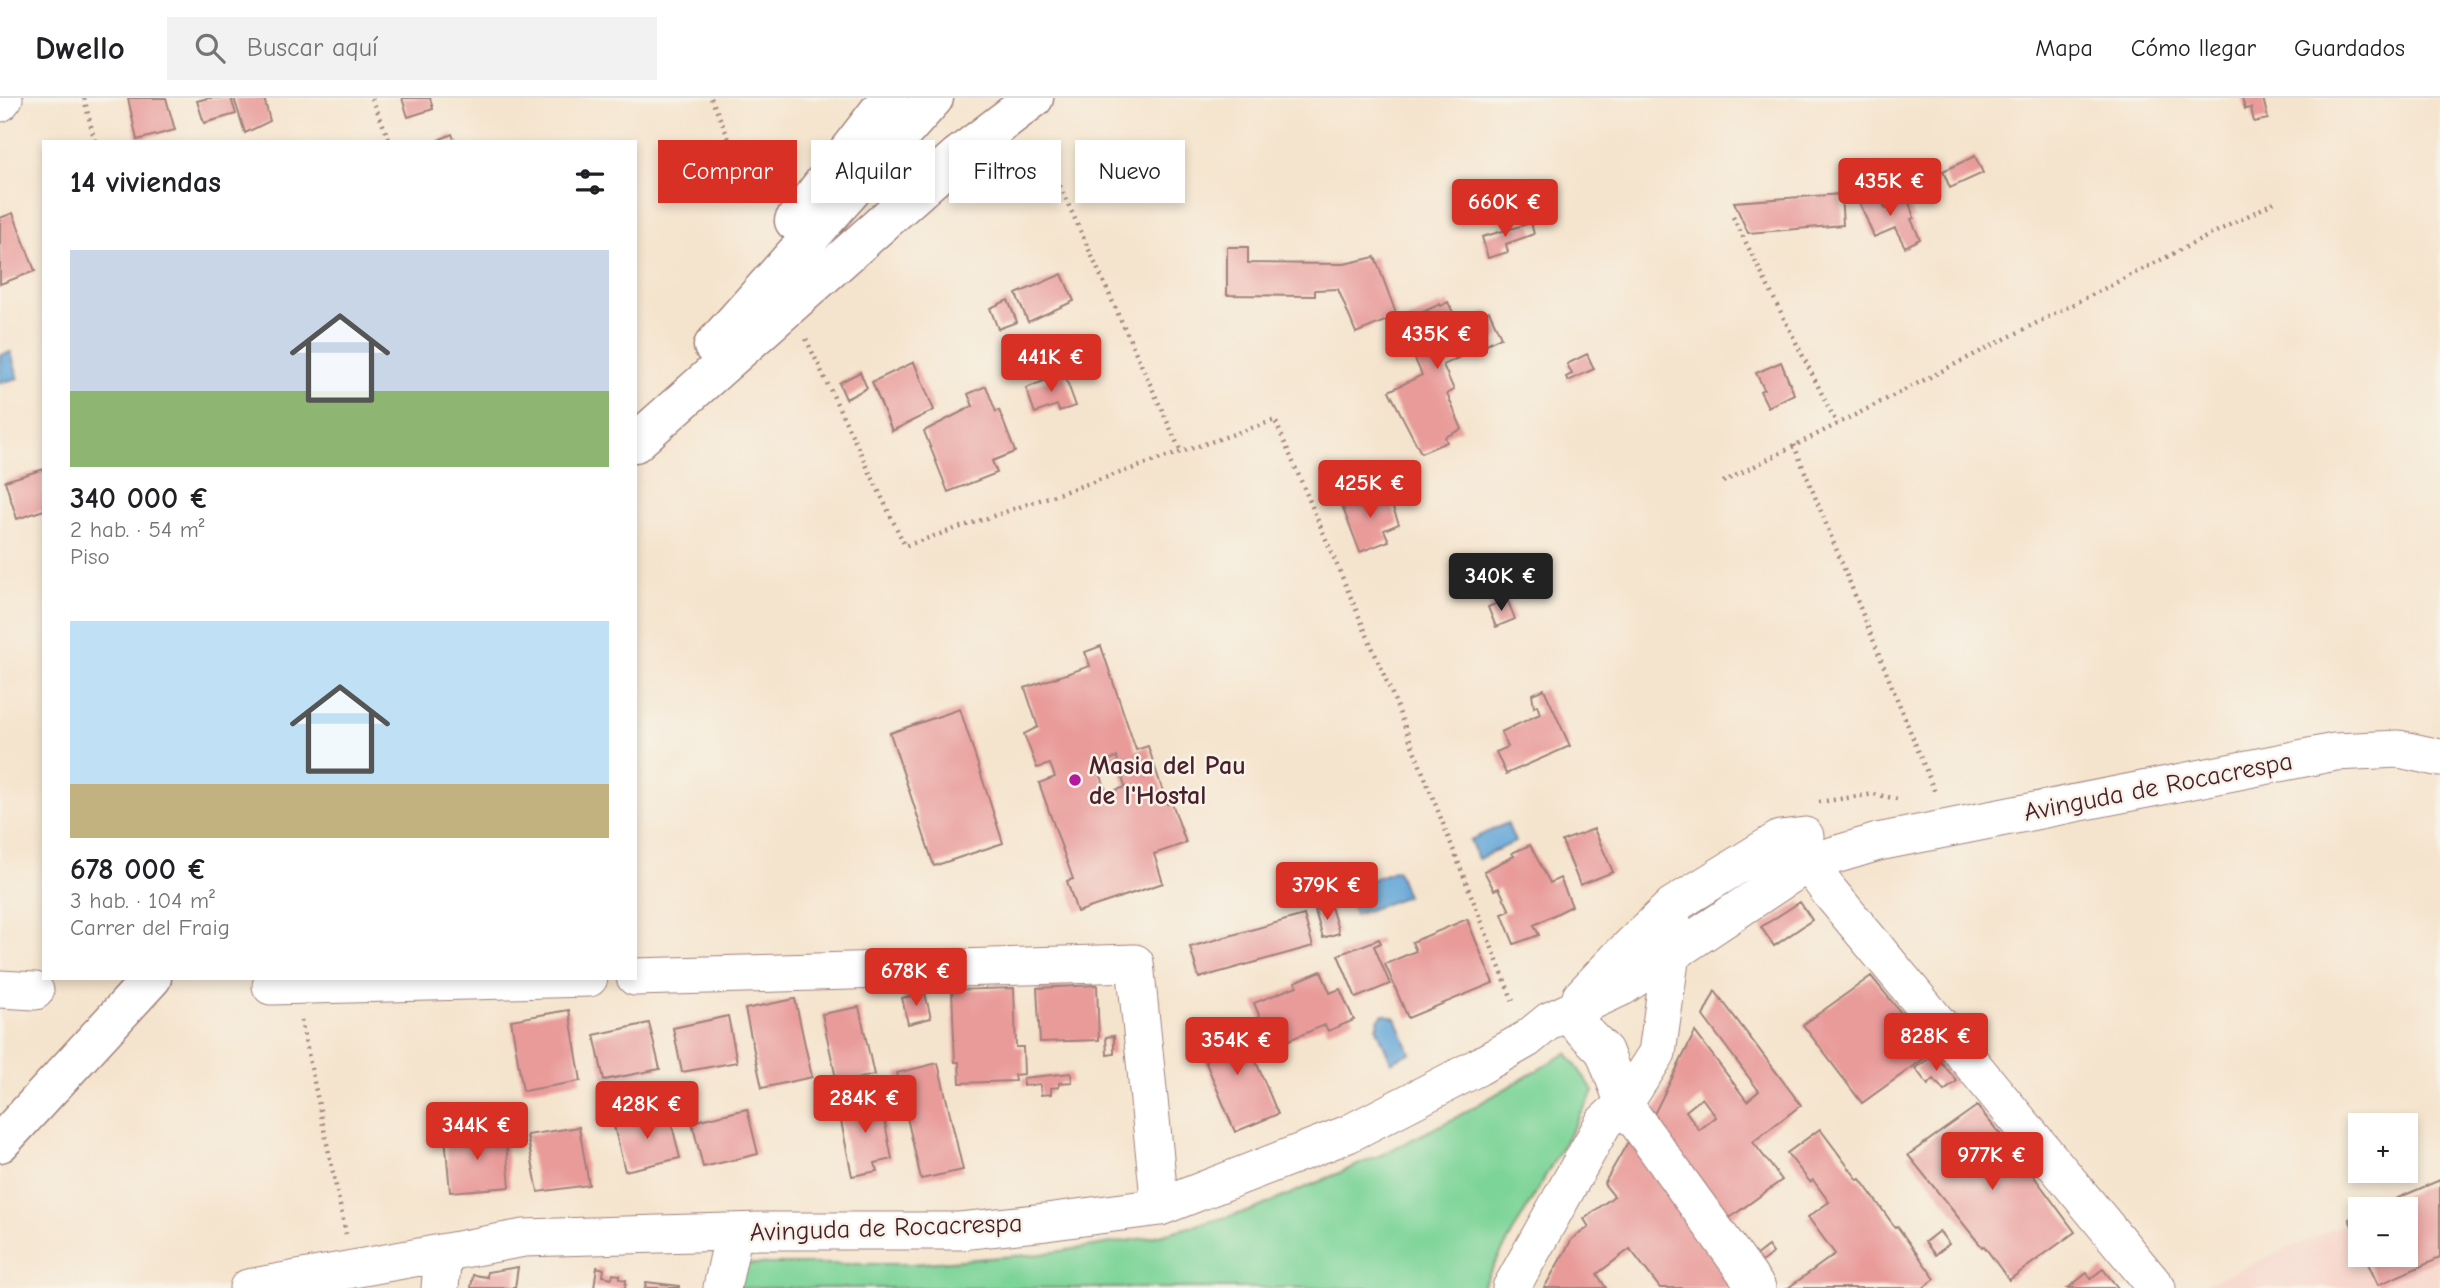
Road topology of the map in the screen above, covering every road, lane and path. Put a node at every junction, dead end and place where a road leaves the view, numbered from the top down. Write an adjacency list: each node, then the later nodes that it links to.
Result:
1 (4, 98): 8 (street)
2 (83, 98): 9 (path)
3 (372, 98): 10 (path)
4 (711, 98): 11 (path)
5 (889, 98): 17 (highway)
6 (934, 98): 18 (highway)
7 (1034, 98): 19 (highway)
8 (0, 103)
9 (94, 140)
10 (389, 140)
11 (729, 140)
12 (1061, 188): 21 (path)
13 (2275, 202): 16 (path)
14 (1733, 217): 16 (path)
15 (805, 338): 21 (path)
16 (1837, 424): 20 (path)
17 (637, 425)
18 (637, 432)
19 (637, 441)
20 (1794, 445): 22 (path); 24 (path)
21 (1181, 452): 35 (path)
22 (1724, 482)
23 (2440, 758): 24 (street, Avinguda de Rocacrespa)
24 (1951, 826): 26 (street, Avinguda de Rocacrespa)
25 (1780, 839): 26 (street, Avinguda de Rocacrespa); 27 (street); 28 (street, Avinguda de Rocacrespa)
26 (1878, 842): 27 (street, Avinguda de Rocacrespa)
27 (1808, 863): 29 (street, Avinguda de Rocacrespa); 46 (street)
28 (1672, 906): 29 (street); 34 (street, Avinguda de Rocacrespa)
29 (1671, 954): 34 (street, Avinguda de Rocacrespa); 36 (street)
30 (637, 977): 38 (street)
31 (150, 980): 37 (highway)
32 (512, 980): 33 (street)
33 (283, 986): 40 (path)
34 (1566, 1013): 35 (street, Avinguda de Rocacrespa); 36 (street)
35 (1527, 1039): 38 (street, Avinguda de Rocacrespa)
36 (1624, 1104): 44 (street); 45 (street)
37 (0, 1143)
38 (1160, 1206): 39 (street, Avinguda de Rocacrespa)
39 (734, 1232): 41 (street, Avinguda de Rocacrespa); 43 (street)
40 (354, 1269): 41 (street, Avinguda de Rocacrespa); 42 (street, Avinguda de Rocacrespa)
41 (442, 1270)
42 (248, 1288)
43 (722, 1288)
44 (1511, 1288)
45 (1757, 1288)
46 (2157, 1288)

